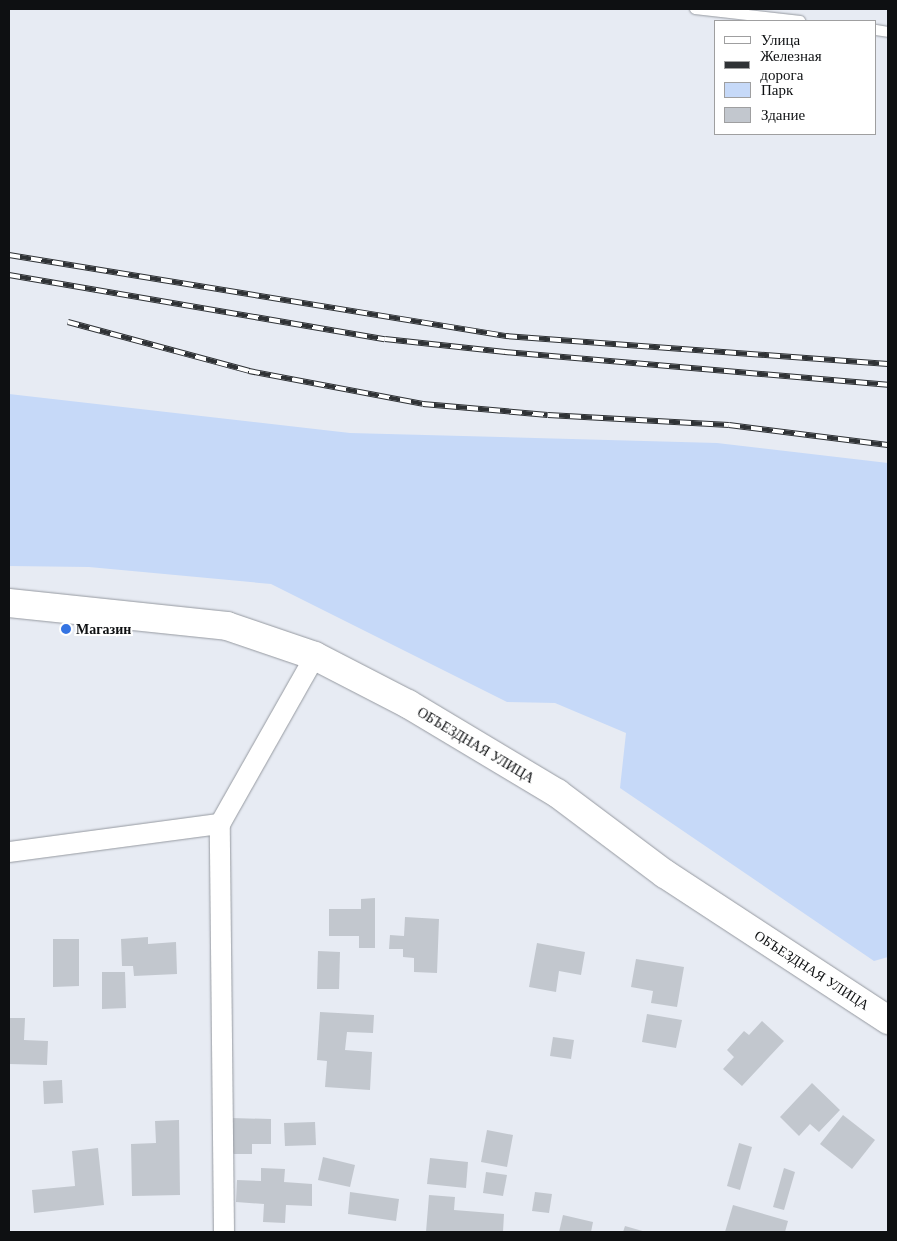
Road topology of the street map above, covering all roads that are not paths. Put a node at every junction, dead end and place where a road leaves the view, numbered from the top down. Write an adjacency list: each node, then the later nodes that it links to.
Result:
1 (695, 9): 2 (lane)
2 (791, 20)
3 (9, 603): 4 (street, ОБЪЕЗДНАЯ УЛИЦА)
4 (315, 656): 5 (street); 7 (street, ОБЪЕЗДНАЯ УЛИЦА)
5 (220, 824): 6 (street); 8 (street)
6 (9, 852)
7 (888, 1020)
8 (224, 1232)

